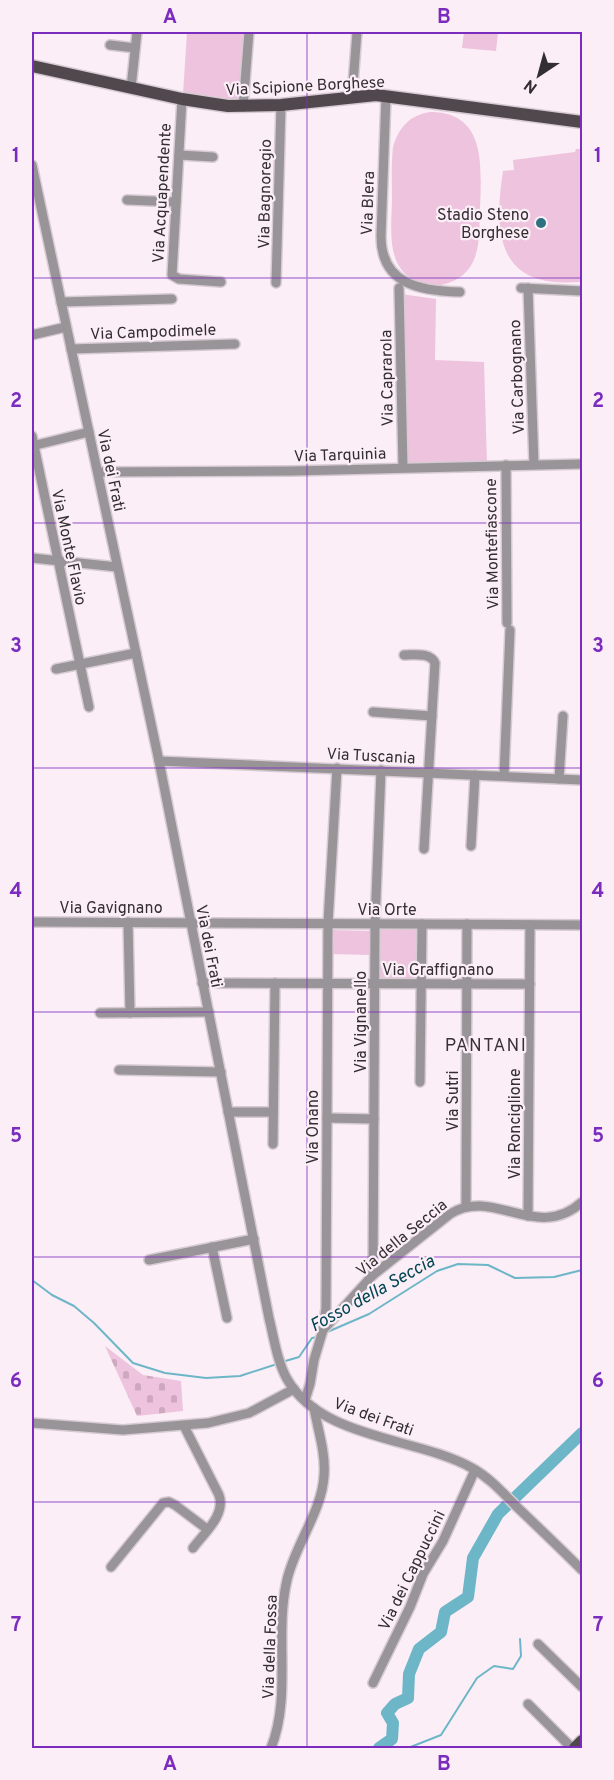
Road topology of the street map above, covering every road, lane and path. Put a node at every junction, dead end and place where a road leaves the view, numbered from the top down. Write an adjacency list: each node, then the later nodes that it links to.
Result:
1 (137, 32): 5 (street)
2 (249, 32): 12 (street)
3 (357, 32): 9 (street)
4 (110, 45): 5 (street)
5 (135, 48): 7 (street)
6 (32, 66): 7 (main road, Via Scipione Borghese)
7 (131, 88): 10 (main road, Via Scipione Borghese)
8 (386, 96): 9 (main road, Via Scipione Borghese); 13 (main road, Via Scipione Borghese); 26 (street, Via Blera)
9 (352, 97): 11 (main road, Via Scipione Borghese)
10 (182, 99): 12 (main road, Via Scipione Borghese); 14 (street, Via Acquapendente)
11 (281, 105): 12 (main road, Via Scipione Borghese); 23 (street, Via Bagnoregio)
12 (243, 107)
13 (582, 122)
14 (179, 155): 15 (street); 19 (street, Via Acquapendente)
15 (213, 157)
16 (32, 165): 17 (street, Via dei Frati)
17 (33, 184): 21 (street, Via dei Frati)
18 (128, 200): 19 (street)
19 (176, 202): 22 (street, Via Acquapendente)
20 (32, 217): 21 (street)
21 (43, 218): 28 (street, Via dei Frati)
22 (221, 282)
23 (276, 284)
24 (399, 288): 38 (street, Via Caprarola)
25 (582, 291): 37 (street, Via Carbognano)
26 (460, 292)
27 (172, 299): 28 (street)
28 (61, 302): 29 (street, Via dei Frati)
29 (66, 327): 30 (street); 32 (street, Via dei Frati)
30 (32, 335)
31 (235, 344): 32 (street, Via Campodimele)
32 (71, 349): 33 (street, Via dei Frati)
33 (89, 432): 34 (street); 39 (street, Via dei Frati)
34 (32, 442): 41 (street, Via Monte Flavio)
35 (582, 464): 37 (street, Via Tarquinia)
36 (506, 465): 37 (street, Via Tarquinia); 38 (street, Via Tarquinia); 56 (street, Via Montefiascone)
37 (534, 465)
38 (403, 468): 39 (street, Via Tarquinia)
39 (98, 472): 42 (street, Via dei Frati)
40 (32, 558): 41 (street)
41 (58, 560): 42 (street); 45 (street, Via Monte Flavio)
42 (117, 567): 43 (street, Via dei Frati)
43 (136, 653): 45 (street); 51 (street, Via dei Frati)
44 (404, 655): 49 (street)
45 (80, 664): 46 (street); 47 (street, Via Monte Flavio)
46 (56, 669)
47 (89, 707)
48 (373, 712): 49 (street)
49 (432, 716): 54 (street)
50 (563, 716): 57 (street)
51 (159, 761): 52 (street, Via Tuscania); 63 (street, Via dei Frati)
52 (337, 768): 53 (street, Via Tuscania); 64 (street, Via Onano)
53 (381, 770): 54 (street, Via Tuscania); 65 (street, Via Vignanello)
54 (429, 772): 55 (street, Via Tuscania); 60 (street)
55 (475, 775): 56 (street, Via Tuscania); 59 (street)
56 (504, 776): 57 (street, Via Tuscania)
57 (559, 779): 58 (street, Via Tuscania)
58 (582, 780)
59 (471, 846)
60 (424, 849)
61 (32, 922): 62 (street, Via Gavignano)
62 (128, 922): 63 (street, Via Gavignano); 79 (street)
63 (190, 922): 64 (street, Via Orte); 70 (street, Via dei Frati)
64 (328, 923): 65 (street, Via Orte); 72 (street, Via Onano)
65 (375, 924): 66 (street, Via Orte); 73 (street, Via Vignanello)
66 (422, 924): 67 (street, Via Orte); 74 (street)
67 (467, 924): 68 (street, Via Orte); 75 (street, Via Sutri)
68 (530, 925): 69 (street, Via Orte); 76 (street, Via Ronciglione)
69 (582, 925)
70 (202, 983): 71 (street, Via Graffignano); 78 (street, Via dei Frati)
71 (275, 983): 72 (street, Via Graffignano); 84 (street)
72 (327, 983): 73 (street, Via Graffignano); 85 (street, Via Onano)
73 (375, 983): 74 (street, Via Graffignano); 86 (street, Via Vignanello)
74 (421, 984): 75 (street, Via Graffignano); 82 (street)
75 (467, 984): 76 (street, Via Graffignano); 89 (street, Via Sutri)
76 (530, 984): 90 (street, Via Ronciglione)
77 (100, 1012): 79 (street)
78 (209, 1012): 79 (street); 81 (street, Via dei Frati)
79 (130, 1013)
80 (119, 1070): 81 (street)
81 (220, 1072): 83 (street, Via dei Frati)
82 (420, 1082)
83 (228, 1112): 84 (street); 91 (street, Via dei Frati)
84 (273, 1112): 87 (street)
85 (327, 1118): 86 (street); 96 (street, Via Onano)
86 (374, 1119): 94 (street, Via Vignanello)
87 (273, 1144)
88 (582, 1202): 90 (street, Via della Seccia)
89 (466, 1207): 90 (street, Via della Seccia); 94 (street, Via della Seccia)
90 (528, 1216)
91 (254, 1239): 92 (street); 97 (street, Via dei Frati)
92 (212, 1247): 93 (street); 95 (street)
93 (148, 1260)
94 (373, 1275): 96 (street, Via della Seccia)
95 (227, 1318)
96 (323, 1330): 98 (street, Via della Seccia)
97 (294, 1389): 98 (street, Via dei Frati); 101 (street)
98 (304, 1400): 99 (street, Via dei Frati)
99 (314, 1408): 102 (street, Via dei Frati); 112 (street, Via della Fossa)
100 (32, 1423): 101 (street)
101 (184, 1426): 103 (street)
102 (476, 1470): 106 (street, Via dei Frati); 108 (street, Via dei Cappuccini)
103 (207, 1529): 104 (street); 105 (street)
104 (193, 1548)
105 (111, 1567)
106 (582, 1570)
107 (538, 1644): 109 (street)
108 (373, 1683)
109 (582, 1687)
110 (528, 1704): 113 (street)
111 (582, 1741): 113 (main road)
112 (271, 1749)
113 (573, 1749)

